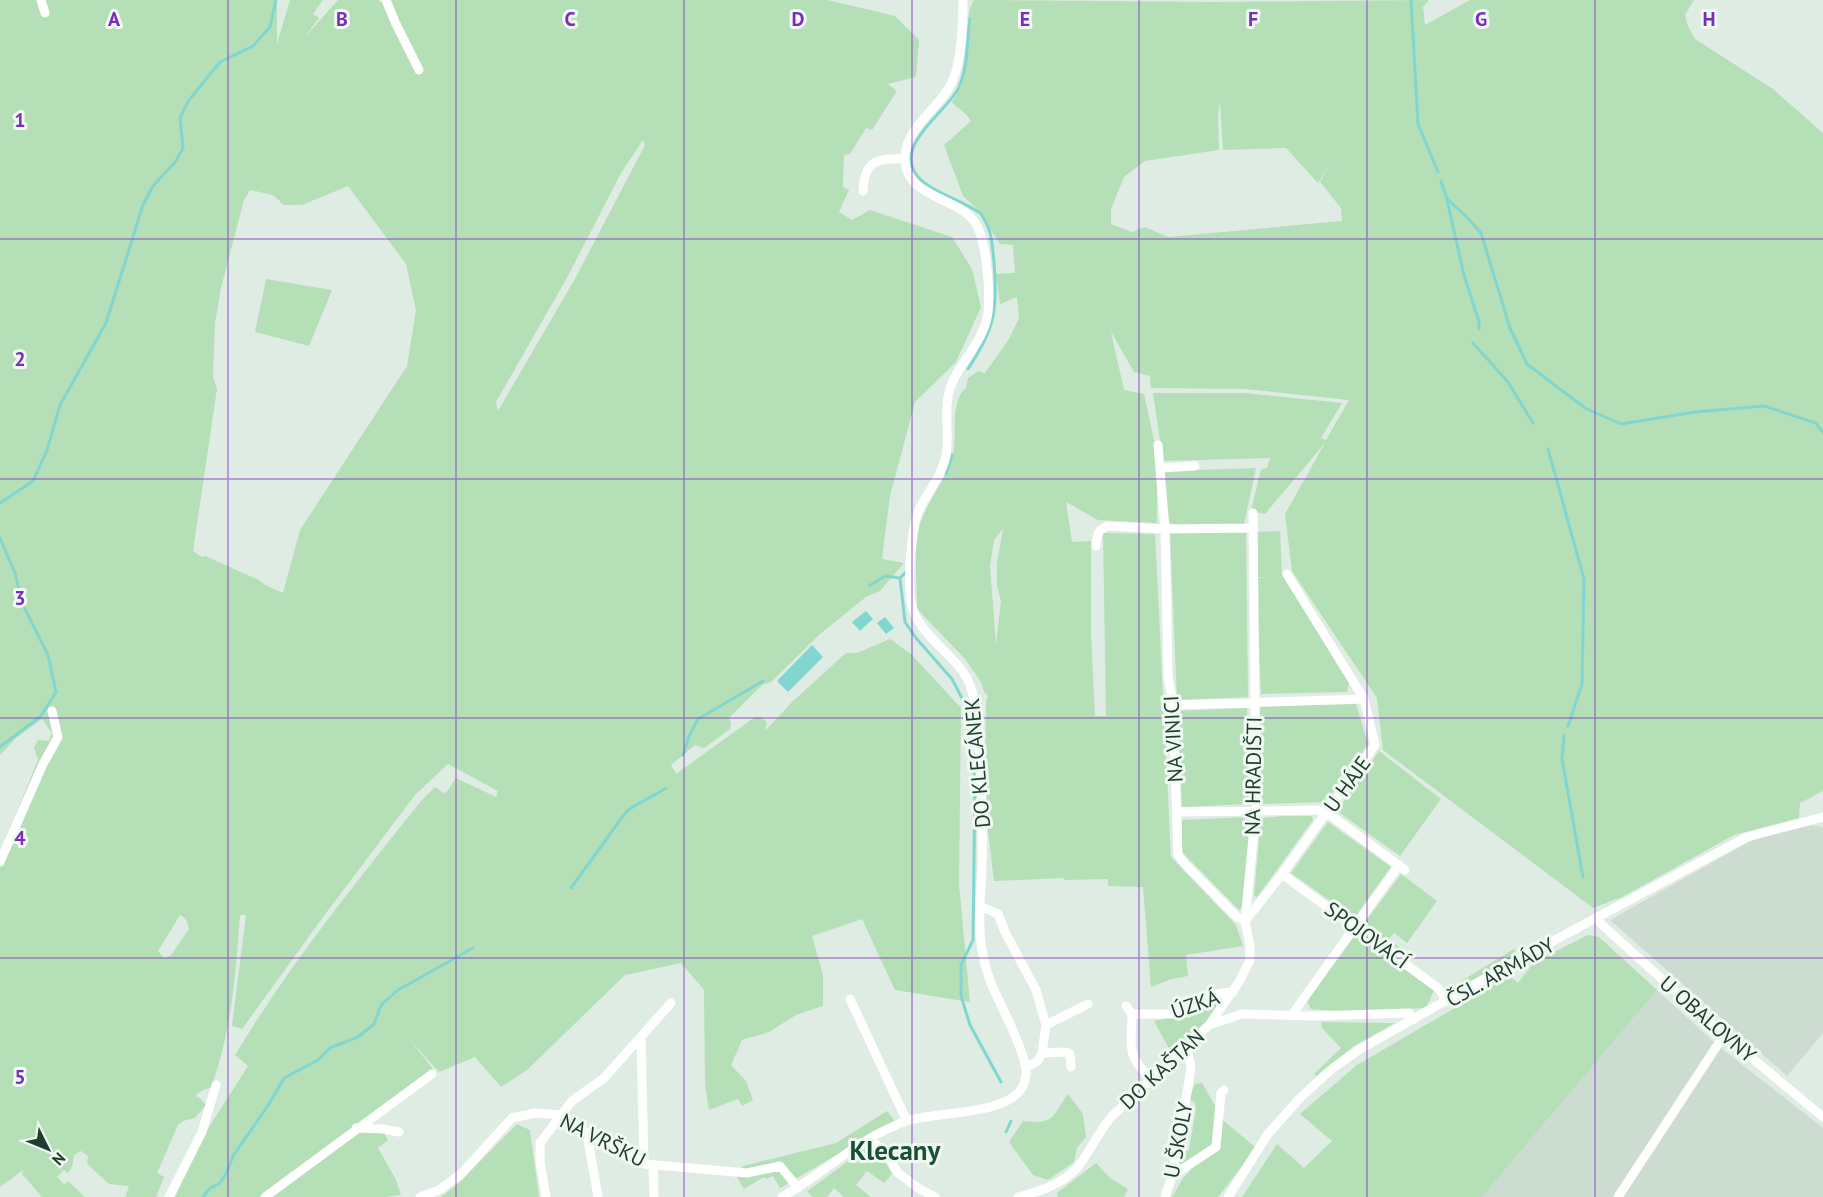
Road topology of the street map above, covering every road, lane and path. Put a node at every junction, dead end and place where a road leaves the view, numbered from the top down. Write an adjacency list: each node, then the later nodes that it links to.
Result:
1 (41, 0): 4 (street)
2 (386, 0): 5 (street)
3 (963, 0): 6 (street)
4 (45, 13)
5 (419, 70)
6 (905, 159): 7 (street); 26 (street, DO KLECÁNEK)
7 (863, 191)
8 (1158, 446): 10 (street, NA VINICI)
9 (1195, 466): 10 (street)
10 (1161, 468): 13 (street, NA VINICI)
11 (1253, 513): 12 (street, NA HRADIŠTI)
12 (1252, 528): 13 (street); 17 (street, NA HRADIŠTI)
13 (1165, 529): 14 (street); 18 (street, NA VINICI)
14 (1096, 546)
15 (1287, 574): 16 (street, U HÁJE)
16 (1364, 699): 17 (street); 22 (street, U HÁJE)
17 (1254, 702): 18 (street); 20 (street, NA HRADIŠTI)
18 (1173, 705): 21 (street, NA VINICI)
19 (51, 711): 24 (street)
20 (1256, 810): 21 (street); 22 (street); 28 (street, NA HRADIŠTI)
21 (1177, 812): 28 (street, NA VINICI)
22 (1326, 812): 25 (street, U HÁJE); 29 (street)
23 (1823, 817): 27 (street, ČSL. ARMÁDY)
24 (0, 862)
25 (1282, 874): 28 (street, U HÁJE); 29 (street, SPOJOVACÍ)
26 (980, 906): 37 (street); 43 (street, DO KLECÁNEK)
27 (1597, 918): 32 (street, ČSL. ARMÁDY); 39 (street, U OBALOVNY)
28 (1245, 921): 30 (street, NA HRADIŠTI)
29 (1355, 926): 32 (street, SPOJOVACÍ); 35 (street)
30 (1233, 992): 38 (street, NA HRADIŠTI); 46 (street, ÚZKÁ)
31 (850, 999): 51 (street)
32 (1447, 1001): 36 (street, ČSL. ARMÁDY)
33 (671, 1003): 40 (street)
34 (1088, 1004): 37 (street)
35 (1291, 1016): 36 (street, DO KAŠTAN); 38 (street, DO KAŠTAN)
36 (1413, 1020): 70 (street, ČSL. ARMÁDY)
37 (1046, 1025): 42 (street)
38 (1209, 1025): 41 (street, DO KAŠTAN)
39 (1724, 1035): 50 (street, U OBALOVNY); 71 (street)
40 (641, 1037): 49 (street); 56 (street)
41 (1186, 1047): 46 (street, DO KAŠTAN); 57 (street, U ŠKOLY)
42 (1042, 1053): 43 (street); 44 (street)
43 (1026, 1067): 51 (street)
44 (1071, 1067)
45 (432, 1074): 52 (street)
46 (1151, 1078): 59 (street, DO KAŠTAN)
47 (216, 1086): 60 (street)
48 (1224, 1090): 57 (street)
49 (561, 1115): 54 (street, NA VRŠKU); 62 (street, NA VRŠKU); 63 (street)
50 (1823, 1117)
51 (907, 1121): 55 (street)
52 (356, 1128): 53 (street); 61 (street)
53 (399, 1132)
54 (587, 1134): 56 (street, NA VRŠKU); 64 (street)
55 (871, 1139): 58 (street); 67 (street)
56 (649, 1165): 58 (street, NA VRŠKU); 65 (street)
57 (1172, 1176): 69 (street, U ŠKOLY)
58 (799, 1192): 66 (street)
59 (1043, 1194): 68 (street)
60 (169, 1197)
61 (265, 1197)
62 (420, 1197)
63 (546, 1197)
64 (598, 1197)
65 (654, 1197)
66 (782, 1197)
67 (935, 1197)
68 (1018, 1197)
69 (1165, 1197)
70 (1227, 1197)
71 (1618, 1197)

